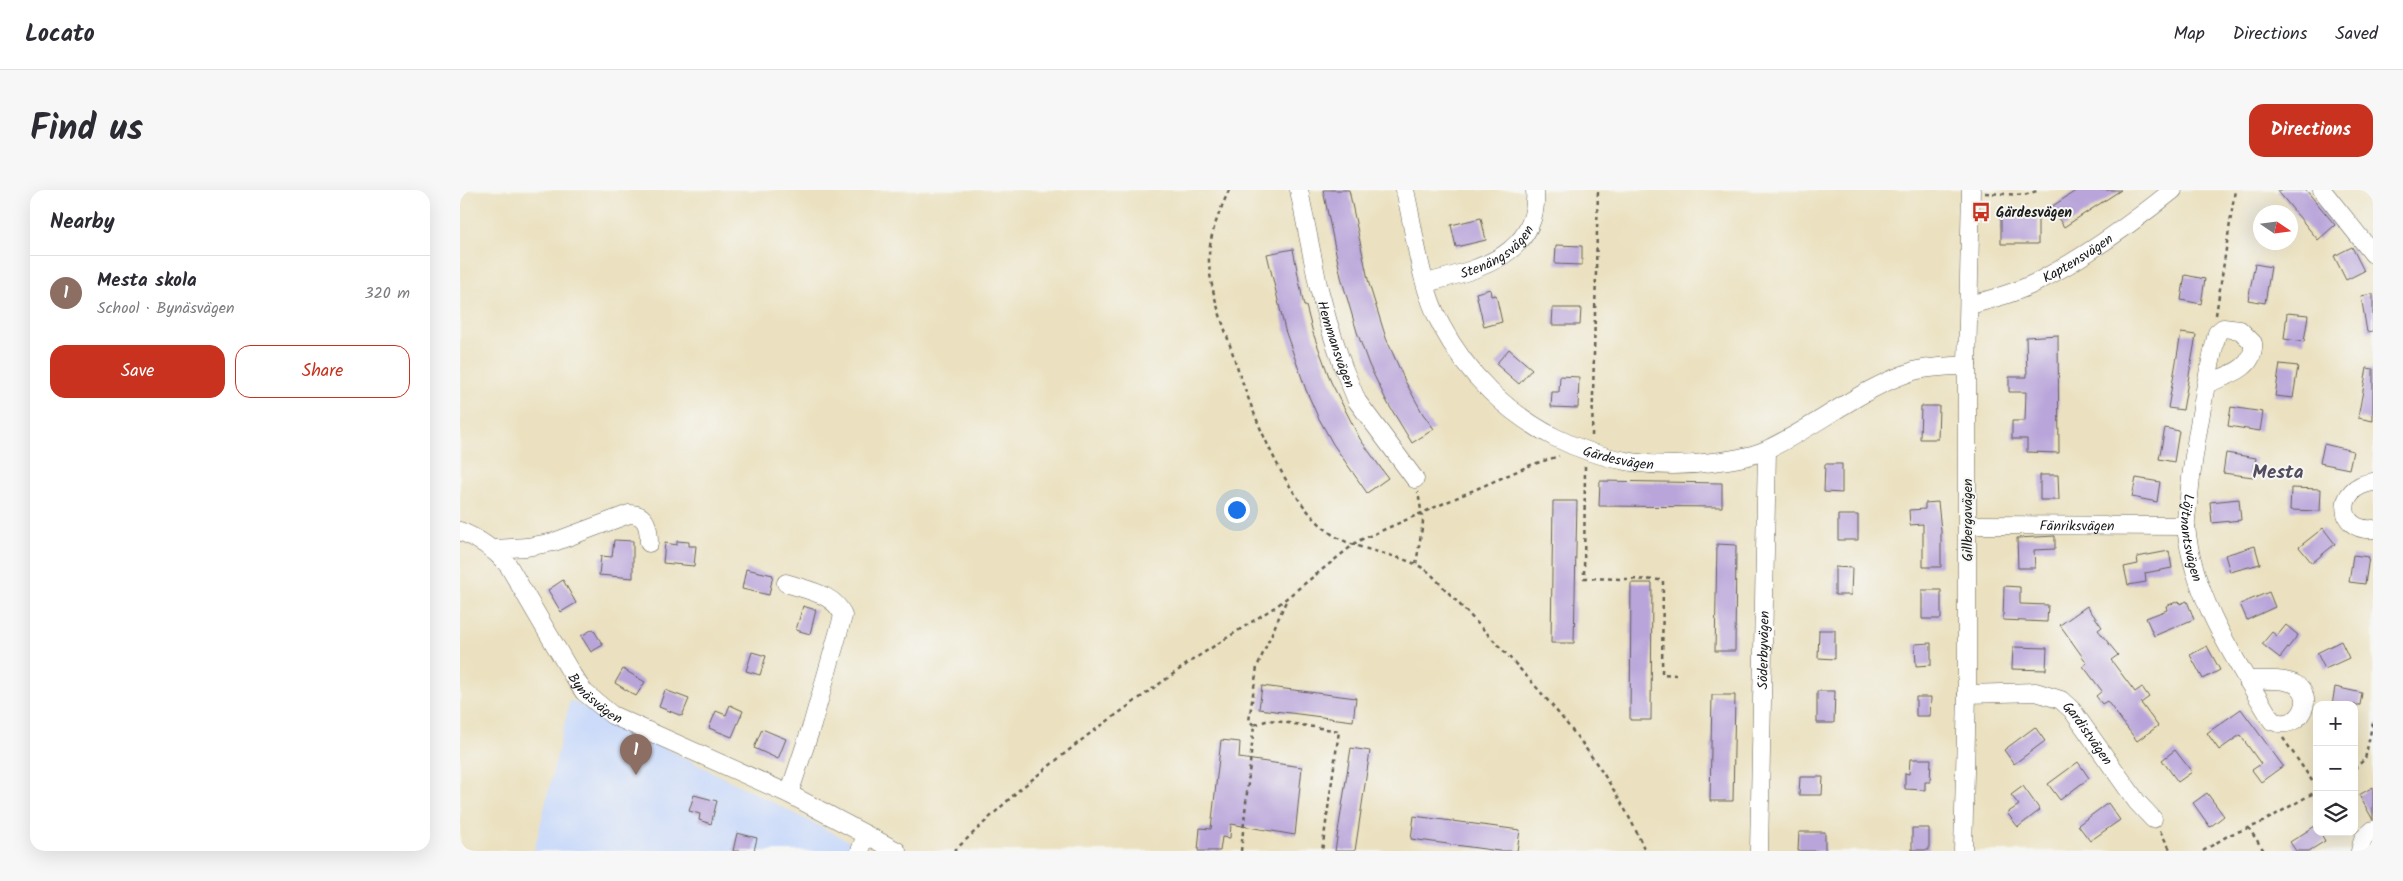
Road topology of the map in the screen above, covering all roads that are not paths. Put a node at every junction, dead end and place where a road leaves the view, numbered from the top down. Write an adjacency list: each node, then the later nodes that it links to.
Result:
1 (1299, 190): 13 (street, Hemmansvägen)
2 (1405, 190): 8 (street, Gärdesvägen)
3 (1535, 190): 8 (street, Stenängsvägen)
4 (2173, 190): 9 (street, Kaptensvägen)
5 (2322, 190): 7 (street)
6 (1971, 191): 9 (street, Gillbergavägen)
7 (2373, 254)
8 (1426, 283): 12 (street, Gärdesvägen)
9 (1970, 305): 10 (street, Gillbergavägen)
10 (1967, 365): 12 (street, Gärdesvägen); 15 (street, Gillbergavägen)
11 (2206, 384): 11 (street, Löjtnantsvägen); 16 (street, Löjtnantsvägen)
12 (1767, 450): 29 (street, Söderbyvägen)
13 (1415, 479)
14 (2373, 482): 17 (street)
15 (1968, 525): 16 (street, Fänriksvägen); 23 (street, Gillbergavägen)
16 (2186, 526): 22 (street, Löjtnantsvägen)
17 (2373, 529)
18 (460, 531): 20 (street, Bynäsvägen)
19 (649, 543): 20 (street)
20 (494, 550): 24 (street, Bynäsvägen)
21 (786, 583): 24 (street)
22 (2247, 680): 22 (street, Löjtnantsvägen)
23 (1967, 694): 25 (street, Gardistvägen); 30 (street, Gillbergavägen)
24 (789, 794): 27 (street, Bynäsvägen)
25 (2153, 819)
26 (2373, 830): 31 (street)
27 (863, 843): 28 (street, Bynäsvägen)
28 (897, 851)
29 (1759, 851)
30 (1963, 851)
31 (2360, 851)

